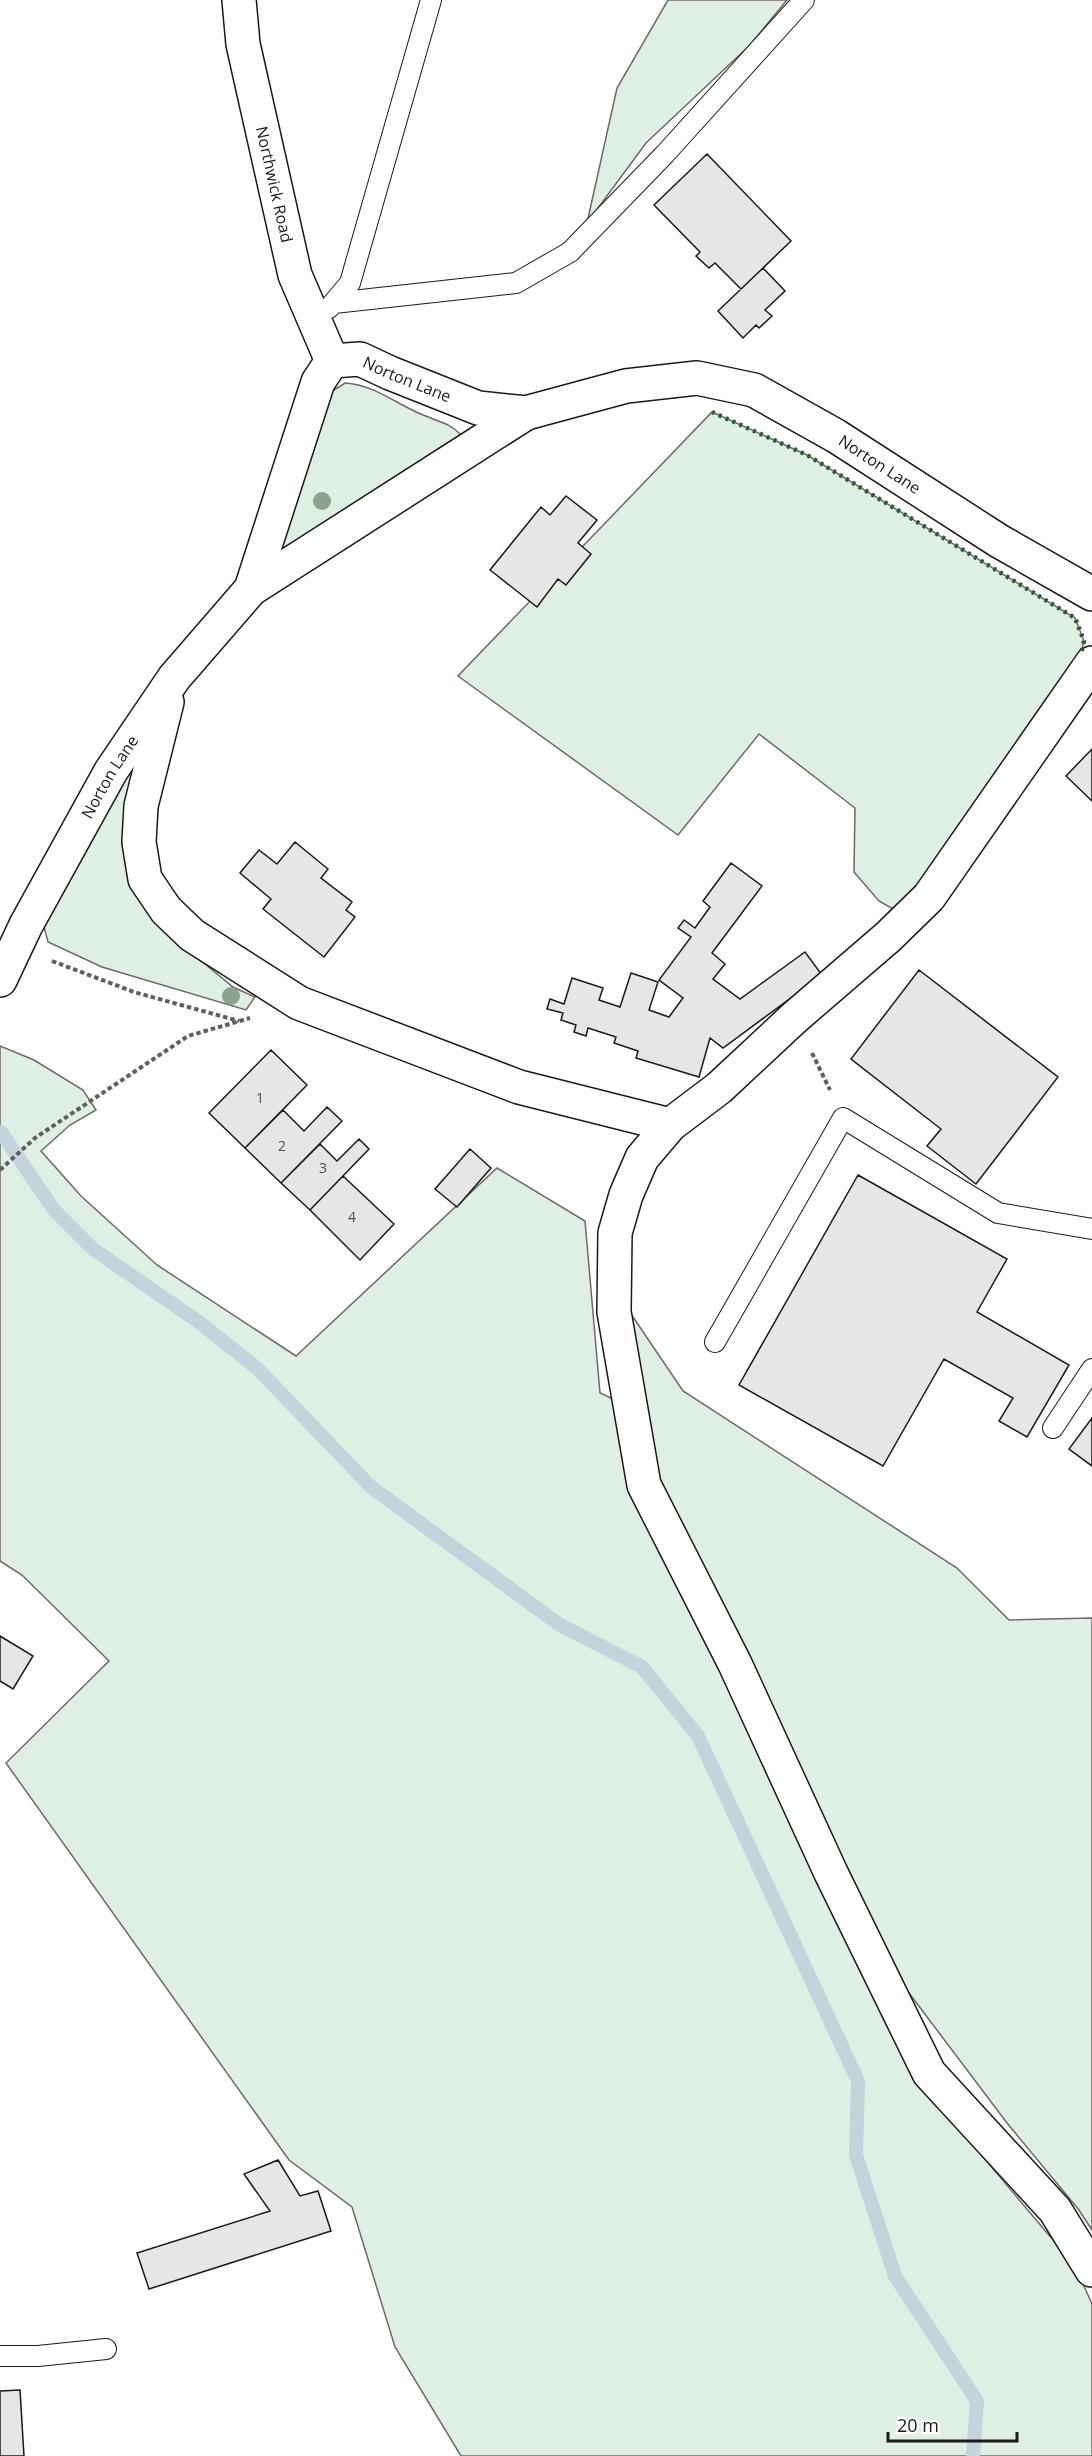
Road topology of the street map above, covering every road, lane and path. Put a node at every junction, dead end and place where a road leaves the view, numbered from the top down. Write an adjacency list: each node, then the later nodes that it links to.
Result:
1 (239, 0): 4 (street, Northwick Road)
2 (431, 0): 4 (lane)
3 (804, 0): 4 (lane)
4 (325, 314): 5 (street, Northwick Road)
5 (332, 361): 6 (street, Norton Lane); 7 (street, Norton Lane)
6 (526, 413): 7 (street); 8 (street, Norton Lane)
7 (251, 589): 10 (street, Norton Lane)
8 (1092, 594)
9 (1092, 663): 13 (street)
10 (174, 678): 11 (street, Norton Lane); 15 (street)
11 (15, 948): 12 (street, Norton Lane); 16 (path)
12 (0, 980)
13 (794, 1018): 14 (path); 15 (street)
14 (843, 1118): 17 (lane); 18 (lane)
15 (670, 1125): 21 (street)
16 (0, 1170)
17 (1092, 1229)
18 (715, 1342)
19 (1092, 1369): 20 (lane)
20 (1053, 1428)
21 (1092, 2270)
22 (106, 2349): 23 (lane)
23 (0, 2356)

